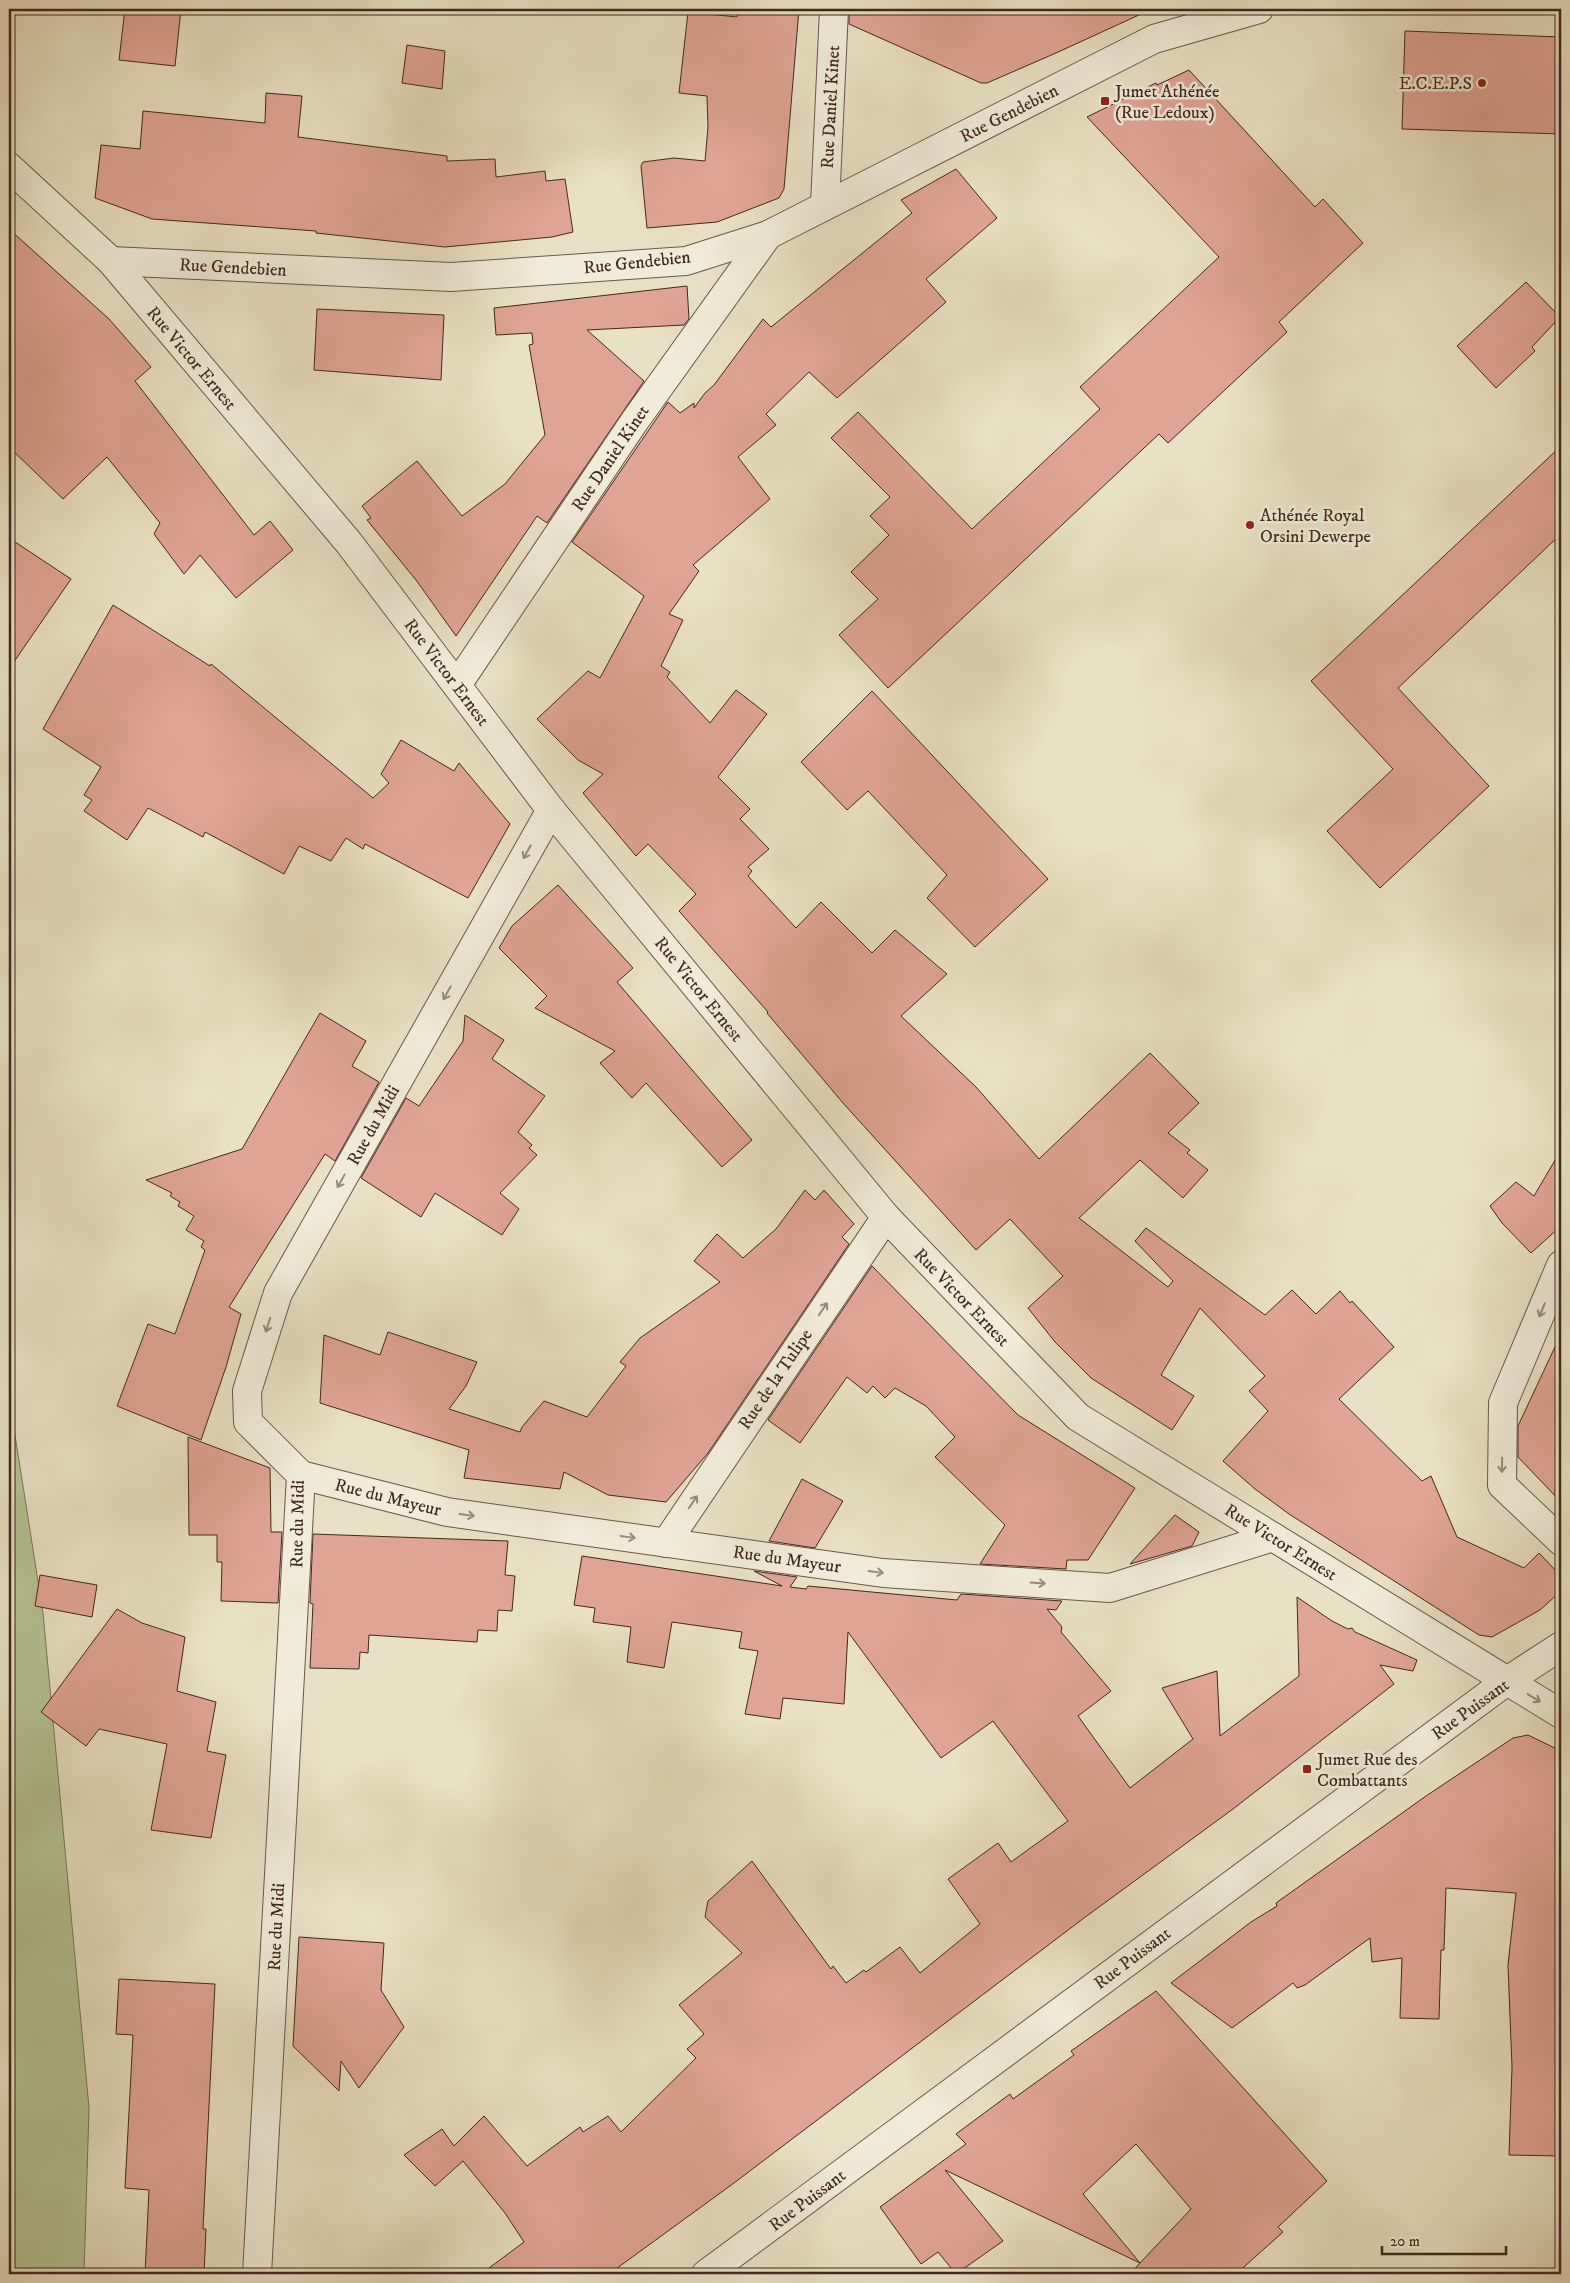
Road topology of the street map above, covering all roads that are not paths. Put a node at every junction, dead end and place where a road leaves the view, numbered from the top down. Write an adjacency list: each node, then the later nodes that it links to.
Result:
1 (834, 9): 4 (street, Rue Daniel Kinet)
2 (1259, 9): 4 (street, Rue Gendebien)
3 (9, 167): 6 (street, Rue Victor Ernest)
4 (825, 205): 5 (street, Rue Gendebien)
5 (768, 235): 6 (street, Rue Gendebien); 7 (street, Rue Daniel Kinet)
6 (111, 261): 7 (street, Rue Victor Ernest)
7 (456, 685): 8 (street, Rue Victor Ernest)
8 (551, 810): 9 (street, Rue Victor Ernest); 11 (street, Rue du Midi, one-way to 11)
9 (886, 1217): 12 (street, Rue Victor Ernest); 14 (street, Rue de la Tulipe, one-way to 9)
10 (1561, 1266): 13 (street, one-way to 13)
11 (301, 1475): 14 (street, Rue du Mayeur, one-way to 14); 18 (street, Rue du Midi)
12 (1273, 1537): 14 (street, Rue du Mayeur, one-way to 12); 16 (street, Rue Victor Ernest)
13 (1561, 1541)
14 (666, 1543)
15 (1561, 1646): 16 (street, Rue Puissant)
16 (1507, 1681): 17 (street, Rue Victor Ernest, one-way to 17); 19 (street, Rue Puissant)
17 (1561, 1714)
18 (257, 2274)
19 (706, 2274)

